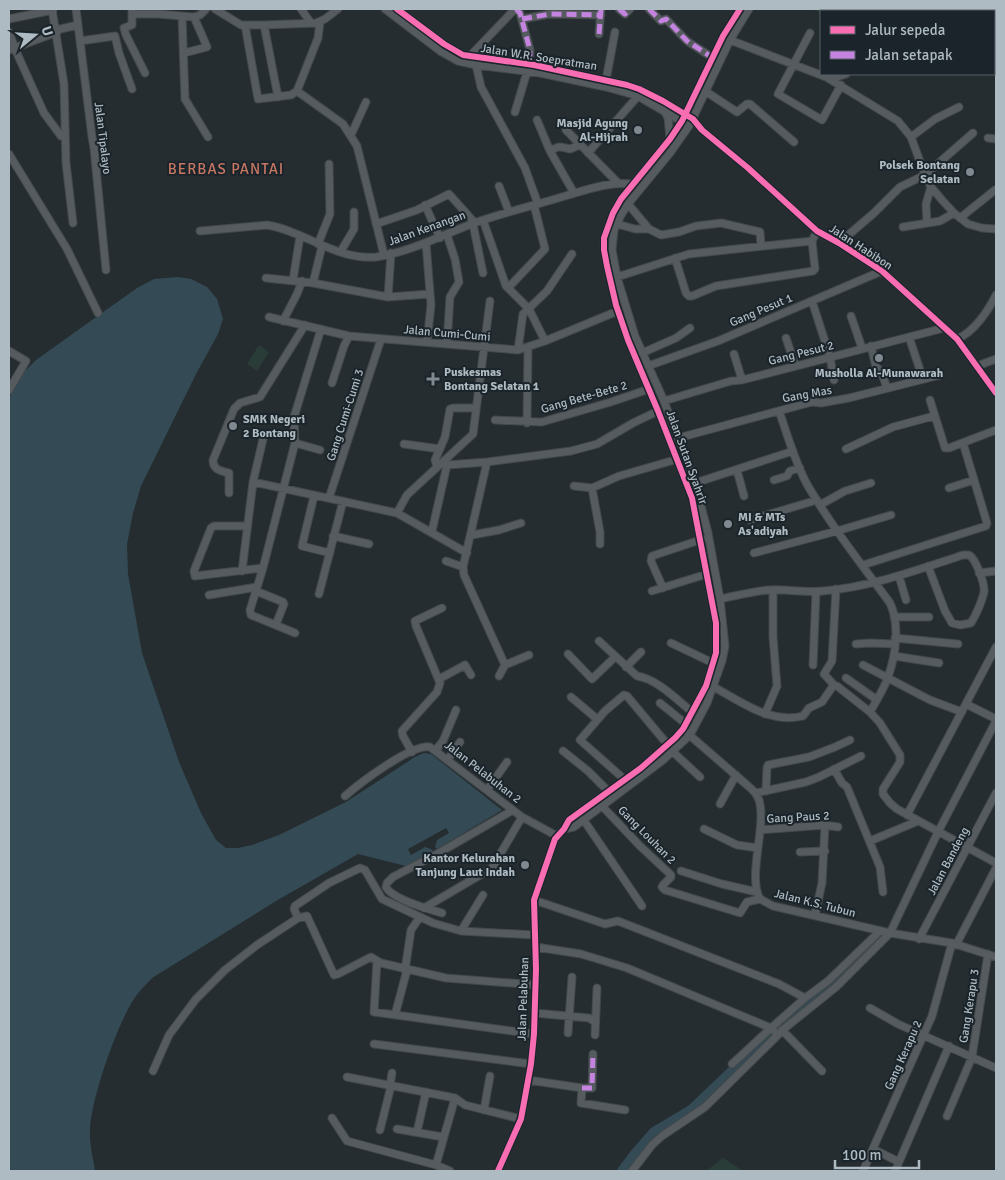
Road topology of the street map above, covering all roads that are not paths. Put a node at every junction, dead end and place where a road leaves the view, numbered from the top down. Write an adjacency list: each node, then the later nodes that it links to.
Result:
1 (52, 9): 19 (street); 26 (street)
2 (76, 9): 23 (street, Jalan Tipalayo)
3 (206, 9): 17 (street)
4 (215, 9): 24 (street)
5 (301, 9): 22 (street)
6 (338, 9): 21 (street)
7 (385, 9): 18 (street, Jalan W.R. Soepratman)
8 (515, 9): 20 (street); 38 (street)
9 (618, 9): 10 (street)
10 (630, 9)
11 (649, 9): 39 (street)
12 (740, 9): 39 (street, Jalan Sutan Syahrir)
13 (749, 9): 33 (street, Jalan Sutan Syahrir)
14 (132, 11): 16 (street); 31 (street)
15 (601, 12): 20 (street); 30 (street)
16 (182, 16): 17 (street); 36 (street)
17 (194, 16): 36 (street)
18 (402, 17): 37 (street, Jalan W.R. Soepratman)
19 (9, 19)
20 (522, 19): 40 (street)
21 (320, 22): 22 (street); 51 (street)
22 (311, 23): 25 (street)
23 (78, 25): 26 (street); 34 (street, Jalan Tipalayo)
24 (245, 25): 25 (street); 54 (street)
25 (264, 25): 54 (street)
26 (57, 31): 35 (street); 94 (street)
27 (9, 32): 35 (street)
28 (616, 32): 48 (street)
29 (810, 33): 42 (street)
30 (599, 34)
31 (126, 35): 32 (street); 44 (street)
32 (115, 36): 34 (street); 50 (street)
33 (730, 40): 42 (street); 52 (street, Jalan Sutan Syahrir)
34 (80, 41): 117 (street, Jalan Tipalayo)
35 (12, 50): 68 (street)
36 (184, 53): 69 (street)
37 (459, 57): 38 (street, Jalan W.R. Soepratman); 41 (street, Jalan W.R. Soepratman)
38 (468, 57): 40 (street, Jalan W.R. Soepratman)
39 (714, 58): 59 (street, Jalan Sutan Syahrir)
40 (529, 64): 45 (street, Jalan W.R. Soepratman)
41 (476, 65): 43 (street, Jalan W.R. Soepratman); 87 (street)
42 (793, 65): 46 (street); 49 (street)
43 (528, 72): 45 (street, Jalan W.R. Soepratman); 58 (street)
44 (145, 73)
45 (556, 73): 48 (street, Jalan W.R. Soepratman); 53 (street, Jalan W.R. Soepratman)
46 (820, 73)
47 (828, 76): 49 (street)
48 (606, 80): 59 (street, Jalan W.R. Soepratman)
49 (841, 85): 70 (street)
50 (132, 89)
51 (297, 91): 54 (street); 67 (street)
52 (705, 91): 60 (street, Jalan Sutan Syahrir); 74 (street)
53 (638, 96): 57 (street, Jalan W.R. Soepratman); 77 (street)
54 (278, 97)
55 (366, 102): 67 (street)
56 (959, 107): 70 (street)
57 (663, 109): 62 (street, Jalan W.R. Soepratman); 72 (street)
58 (515, 112)
59 (686, 114): 60 (street, Jalan W.R. Soepratman); 62 (street, Jalan Sutan Syahrir)
60 (693, 119): 63 (street, Jalan Sutan Syahrir); 65 (street, Jalan Habibon)
61 (538, 120): 76 (street)
62 (682, 121): 63 (street, Jalan W.R. Soepratman); 72 (street, Jalan Sutan Syahrir)
63 (689, 126): 65 (street, Jalan Habibon); 88 (street, Jalan Sutan Syahrir)
64 (566, 130): 75 (street)
65 (702, 130): 103 (street, Jalan Habibon)
66 (973, 133): 80 (street)
67 (350, 134): 96 (street)
68 (61, 136)
69 (208, 137)
70 (911, 137): 80 (street)
71 (988, 138): 73 (street)
72 (670, 139): 82 (street, Jalan Sutan Syahrir)
73 (996, 139)
74 (794, 142)
75 (580, 145): 76 (street); 77 (street)
76 (550, 151): 86 (street)
77 (588, 153): 81 (street)
78 (9, 154): 134 (street)
79 (329, 164): 110 (street)
80 (925, 175): 84 (street); 109 (street)
81 (618, 183): 82 (street, Jalan Kenangan); 86 (street, Jalan Kenangan)
82 (632, 184): 133 (street, Jalan Sutan Syahrir)
83 (499, 186): 91 (street)
84 (931, 187): 92 (street); 95 (street)
85 (995, 190): 92 (street)
86 (574, 193): 87 (street, Jalan Kenangan)
87 (536, 204): 91 (street, Jalan Kenangan); 125 (street)
88 (628, 204): 98 (street, Jalan Sutan Syahrir); 100 (street)
89 (425, 205): 96 (street); 97 (street); 106 (street)
90 (354, 212): 104 (street)
91 (509, 212): 93 (street, Jalan Kenangan)
92 (957, 216): 95 (street); 101 (street)
93 (483, 220): 97 (street, Jalan Kenangan); 125 (street)
94 (74, 223)
95 (927, 223): 99 (street)
96 (376, 224): 114 (street)
97 (474, 224): 106 (street, Jalan Kenangan); 119 (street)
98 (617, 224): 100 (street); 120 (street, Jalan Sutan Syahrir)
99 (903, 227)
100 (650, 229): 111 (street)
101 (996, 229)
102 (200, 231): 105 (street, Jalan Kenangan)
103 (817, 231): 107 (street); 109 (street, Jalan Habibon)
104 (351, 235): 112 (street); 113 (street)
105 (300, 236): 110 (street, Jalan Kenangan); 122 (street)
106 (444, 236): 108 (street, Jalan Kenangan); 150 (street)
107 (812, 241): 111 (street); 116 (street)
108 (426, 243): 114 (street, Jalan Kenangan); 126 (street)
109 (839, 243): 118 (street, Jalan Habibon)
110 (320, 245): 112 (street, Jalan Kenangan); 124 (street)
111 (761, 245): 116 (street)
112 (341, 251): 113 (street, Jalan Kenangan)
113 (352, 254): 114 (street, Jalan Kenangan)
114 (387, 254): 128 (street)
115 (572, 254): 132 (street)
116 (675, 258): 120 (street)
117 (106, 270)
118 (882, 272): 130 (street, Gang Pesut 1); 141 (street, Jalan Habibon)
119 (483, 273)
120 (617, 276): 131 (street, Jalan Sutan Syahrir)
121 (266, 278): 122 (street)
122 (293, 280): 123 (street)
123 (302, 281): 124 (street); 138 (street)
124 (313, 283): 128 (street)
125 (508, 288): 132 (street)
126 (430, 294): 128 (street); 149 (street)
127 (996, 295): 147 (street)
128 (388, 298)
129 (490, 301): 153 (street)
130 (812, 301): 159 (street); 162 (street, Gang Pesut 1)
131 (624, 303): 133 (street); 135 (street, Jalan Sutan Syahrir)
132 (529, 309): 148 (street); 155 (street)
133 (618, 311): 135 (street); 148 (street, Jalan Cumi-Cumi); 171 (street, Jalan Sutan Syahrir)
134 (98, 312)
135 (628, 314): 157 (street, Jalan Sutan Syahrir)
136 (851, 316): 154 (street)
137 (269, 317): 138 (street, Jalan Cumi-Cumi)
138 (283, 321): 139 (street, Jalan Cumi-Cumi)
139 (305, 325): 142 (street, Jalan Cumi-Cumi); 205 (street)
140 (690, 328): 157 (street)
141 (944, 328): 144 (street, Gang Pesut 2); 147 (street, Jalan Habibon)
142 (321, 329): 143 (street, Jalan Cumi-Cumi); 184 (street)
143 (349, 336): 146 (street, Jalan Cumi-Cumi); 168 (street)
144 (909, 337): 151 (street, Gang Pesut 2); 165 (street)
145 (786, 338): 161 (street)
146 (382, 339): 149 (street, Jalan Cumi-Cumi); 208 (street, Gang Cumi-Cumi 3)
147 (957, 339): 163 (street, Jalan Habibon)
148 (545, 341): 152 (street, Jalan Cumi-Cumi)
149 (427, 342): 150 (street, Jalan Cumi-Cumi)
150 (447, 344): 153 (street, Jalan Cumi-Cumi)
151 (871, 346): 154 (street, Gang Pesut 2); 170 (street)
152 (528, 347): 155 (street, Jalan Cumi-Cumi); 180 (street)
153 (485, 348): 155 (street, Jalan Cumi-Cumi); 175 (street)
154 (862, 348): 159 (street, Gang Pesut 2)
155 (518, 350)
156 (9, 351): 169 (street)
157 (642, 353): 162 (street, Jalan Sutan Syahrir)
158 (734, 354): 166 (street)
159 (830, 357): 161 (street, Gang Pesut 2); 167 (street)
160 (996, 359): 163 (street)
161 (796, 365): 166 (street, Gang Pesut 2)
162 (648, 366): 174 (street, Jalan Sutan Syahrir)
163 (977, 366): 172 (street, Jalan Habibon)
164 (940, 375): 165 (street, Gang Mas)
165 (923, 379): 170 (street, Gang Mas)
166 (742, 380): 174 (street, Gang Pesut 2)
167 (834, 380)
168 (332, 383)
169 (10, 387)
170 (886, 388): 177 (street, Gang Mas)
171 (649, 389): 176 (street, Jalan Sutan Syahrir); 180 (street, Gang Bete-Bete 2)
172 (996, 393)
173 (930, 400): 178 (street)
174 (664, 401): 183 (street, Jalan Sutan Syahrir)
175 (476, 408): 187 (street); 193 (street)
176 (658, 411): 191 (street, Jalan Sutan Syahrir); 192 (street)
177 (779, 411): 183 (street, Gang Mas); 190 (street)
178 (934, 416): 185 (street); 188 (street)
179 (495, 420): 180 (street, Gang Bete-Bete 2)
180 (527, 422)
181 (996, 430): 185 (street)
182 (264, 436): 198 (street)
183 (678, 438): 199 (street, Jalan Sutan Syahrir)
184 (295, 443): 189 (street); 204 (street)
185 (963, 443): 197 (street)
186 (404, 444): 187 (street)
187 (440, 449): 193 (street)
188 (846, 449)
189 (320, 450)
190 (793, 451): 194 (street); 195 (street)
191 (678, 459): 202 (street); 220 (street, Jalan Sutan Syahrir)
192 (487, 462): 193 (street); 219 (street)
193 (441, 465): 211 (street); 216 (street)
194 (800, 468): 196 (street); 210 (street)
195 (737, 470): 199 (street); 207 (street)
196 (774, 480)
197 (974, 480): 203 (street); 227 (street)
198 (253, 482): 204 (street); 215 (street)
199 (695, 483): 220 (street, Jalan Sutan Syahrir)
200 (871, 483): 210 (street)
201 (574, 486): 202 (street)
202 (592, 488): 222 (street)
203 (950, 488)
204 (284, 489): 206 (street); 230 (street)
205 (229, 493)
206 (314, 496): 208 (street); 223 (street)
207 (744, 496)
208 (329, 498): 209 (street)
209 (343, 501): 211 (street); 218 (street)
210 (819, 502): 213 (street); 217 (street)
211 (397, 513): 216 (street)
212 (891, 515): 217 (street)
213 (750, 520)
214 (521, 523): 219 (street)
215 (246, 526): 231 (street); 231 (street)
216 (432, 531): 224 (street)
217 (838, 531): 225 (street); 227 (street)
218 (334, 536): 221 (street); 223 (street)
219 (472, 536): 224 (street)
220 (705, 538): 234 (street, Jalan Sutan Syahrir); 237 (street); 245 (street, Jalan Sutan Syahrir)
221 (369, 544)
222 (600, 544)
223 (330, 553): 243 (street)
224 (467, 553): 229 (street)
225 (754, 553)
226 (446, 561): 229 (street)
227 (863, 565): 236 (street)
228 (928, 566): 233 (street); 233 (street); 235 (street)
229 (464, 567): 265 (street)
230 (263, 568): 231 (street); 238 (street)
231 (242, 571)
232 (996, 571): 233 (street)
233 (979, 573)
234 (707, 574): 237 (street); 263 (street, Jalan Sutan Syahrir)
235 (899, 576): 236 (street); 246 (street)
236 (874, 582): 240 (street); 248 (street)
237 (663, 588): 241 (street)
238 (256, 589): 244 (street); 250 (street); 250 (street)
239 (774, 590): 242 (street); 245 (street); 284 (street)
240 (836, 590): 242 (street); 274 (street)
241 (652, 591)
242 (816, 592): 266 (street)
243 (319, 594)
244 (209, 595)
245 (720, 598): 275 (street, Jalan Sutan Syahrir)
246 (906, 600)
247 (442, 608): 273 (street)
248 (894, 616): 249 (street); 253 (street)
249 (929, 617)
250 (276, 624): 251 (street)
251 (295, 633)
252 (599, 641): 262 (street)
253 (895, 641): 255 (street); 256 (street); 261 (street)
254 (671, 643): 263 (street)
255 (856, 644)
256 (958, 644)
257 (996, 647): 279 (street)
258 (641, 652): 268 (street)
259 (568, 654): 262 (street)
260 (528, 655): 265 (street)
261 (894, 656): 264 (street); 272 (street)
262 (615, 657): 268 (street)
263 (713, 663): 281 (street, Jalan Sutan Syahrir)
264 (939, 663)
265 (505, 665): 270 (street)
266 (813, 665)
267 (863, 666): 272 (street)
268 (626, 667): 281 (street)
269 (471, 675): 273 (street)
270 (499, 676)
271 (846, 678): 277 (street)
272 (888, 678): 277 (street); 283 (street)
273 (440, 679): 293 (street)
274 (834, 685): 282 (street); 284 (street)
275 (714, 687): 284 (street); 288 (street, Jalan Sutan Syahrir)
276 (571, 697): 285 (street)
277 (876, 700): 282 (street)
278 (660, 703): 287 (street)
279 (966, 704): 283 (street); 286 (street)
280 (456, 710): 292 (street)
281 (692, 712): 287 (street, Jalan Sutan Syahrir)
282 (870, 712): 312 (street)
283 (962, 712): 312 (street)
284 (765, 714)
285 (597, 719): 291 (street); 302 (street)
286 (996, 720): 321 (street)
287 (684, 726): 288 (street); 291 (street, Jalan Sutan Syahrir)
288 (690, 735): 295 (street, Jalan Sutan Syahrir); 300 (street)
289 (850, 740): 305 (street)
290 (460, 742): 297 (street)
291 (668, 745): 302 (street, Jalan Sutan Syahrir)
292 (436, 750): 293 (street, Jalan Pelabuhan 2); 297 (street, Jalan Pelabuhan 2)
293 (412, 752): 308 (street, Jalan Pelabuhan 2)
294 (563, 752): 304 (street)
295 (672, 752): 301 (street); 310 (street, Jalan Sutan Syahrir)
296 (861, 756): 299 (street)
297 (448, 759): 303 (street, Jalan Pelabuhan 2)
298 (507, 762): 303 (street)
299 (834, 770): 305 (street); 323 (street)
300 (736, 775): 306 (street); 309 (street)
301 (700, 778)
302 (624, 779): 304 (street, Jalan Sutan Syahrir)
303 (487, 790): 311 (street, Jalan Pelabuhan 2)
304 (608, 791): 318 (street, Jalan Sutan Syahrir)
305 (766, 791): 306 (street)
306 (756, 793): 320 (street, Jalan K.S. Tubun)
307 (996, 793): 325 (street, Jalan Bandeng)
308 (345, 796)
309 (720, 804)
310 (602, 806): 314 (street, Jalan Sutan Syahrir); 333 (street, Gang Louhan 2)
311 (513, 810): 313 (street, Jalan Pelabuhan 2); 336 (street)
312 (907, 815): 315 (street)
313 (522, 816): 322 (street, Jalan Pelabuhan 2); 336 (street)
314 (584, 820): 318 (street, Jalan Sutan Syahrir); 335 (street)
315 (918, 821): 321 (street); 323 (street)
316 (825, 825): 317 (street, Gang Paus 2); 320 (street, Gang Paus 2); 326 (street)
317 (838, 827)
318 (564, 829): 322 (street, Jalan Pelabuhan)
319 (704, 829): 324 (street)
320 (760, 830): 324 (street, Jalan K.S. Tubun)
321 (938, 832): 325 (street); 343 (street)
322 (557, 836): 334 (street, Jalan Pelabuhan)
323 (870, 841): 331 (street)
324 (758, 848): 333 (street, Jalan K.S. Tubun)
325 (967, 848): 328 (street); 345 (street, Jalan Bandeng)
326 (825, 851): 327 (street); 338 (street)
327 (800, 852)
328 (996, 863)
329 (996, 868): 346 (street, Gang Kerapu 2)
330 (681, 871): 333 (street)
331 (883, 892)
332 (483, 895): 341 (street)
333 (759, 895): 338 (street, Jalan K.S. Tubun)
334 (534, 900): 344 (street, Jalan Pelabuhan); 355 (street)
335 (642, 906)
336 (424, 908): 337 (street)
337 (442, 912)
338 (815, 915): 342 (street, Jalan K.S. Tubun)
339 (420, 917): 340 (street); 341 (street); 351 (street)
340 (298, 918): 350 (street); 373 (street)
341 (461, 931): 344 (street)
342 (880, 931): 343 (street, Jalan K.S. Tubun); 355 (street)
343 (890, 933): 345 (street, Jalan K.S. Tubun); 361 (street)
344 (535, 935): 347 (street, Jalan Pelabuhan)
345 (919, 939): 346 (street, Jalan K.S. Tubun)
346 (954, 944): 348 (street, Jalan K.S. Tubun); 365 (street, Gang Kerapu 2)
347 (536, 947): 353 (street, Jalan Pelabuhan); 361 (street)
348 (988, 954): 349 (street, Jalan K.S. Tubun); 369 (street, Gang Kerapu 3)
349 (996, 957)
350 (377, 961): 351 (street); 358 (street)
351 (406, 970): 353 (street); 358 (street)
352 (572, 977): 359 (street)
353 (536, 985): 357 (street, Jalan Pelabuhan)
354 (597, 988): 360 (street)
355 (805, 998): 361 (street)
356 (870, 1008): 365 (street)
357 (535, 1013): 359 (street); 363 (street, Jalan Pelabuhan)
358 (395, 1015): 363 (street)
359 (570, 1017): 360 (street); 362 (street)
360 (592, 1020): 364 (street)
361 (776, 1031): 371 (street); 374 (street); 397 (street)
362 (568, 1033)
363 (534, 1034): 370 (street, Jalan Pelabuhan)
364 (595, 1035)
365 (924, 1036): 367 (street); 392 (street, Gang Kerapu 2)
366 (374, 1044): 370 (street)
367 (948, 1046): 369 (street); 393 (street)
368 (593, 1054): 380 (street)
369 (972, 1057): 372 (street); 385 (street, Gang Kerapu 3)
370 (531, 1064): 378 (street, Jalan Pelabuhan)
371 (732, 1064)
372 (996, 1068)
373 (153, 1071)
374 (822, 1071)
375 (392, 1073): 379 (street)
376 (490, 1076): 383 (street)
377 (348, 1078): 379 (street)
378 (528, 1080): 380 (street); 387 (street, Jalan Pelabuhan)
379 (390, 1086): 381 (street); 389 (street)
380 (582, 1088): 384 (street)
381 (426, 1092): 382 (street); 390 (street)
382 (455, 1098): 383 (street); 391 (street)
383 (484, 1110): 387 (street)
384 (625, 1110)
385 (946, 1116)
386 (332, 1118): 394 (street)
387 (520, 1119): 396 (street, Jalan Pelabuhan)
388 (397, 1129): 390 (street)
389 (380, 1130)
390 (417, 1132): 391 (street)
391 (443, 1137): 394 (street)
392 (873, 1149): 393 (street); 398 (street, Gang Kerapu 2)
393 (899, 1162): 399 (street)
394 (436, 1165): 395 (street)
395 (450, 1171)
396 (498, 1171)
397 (632, 1171)
398 (863, 1171)
399 (895, 1171)

